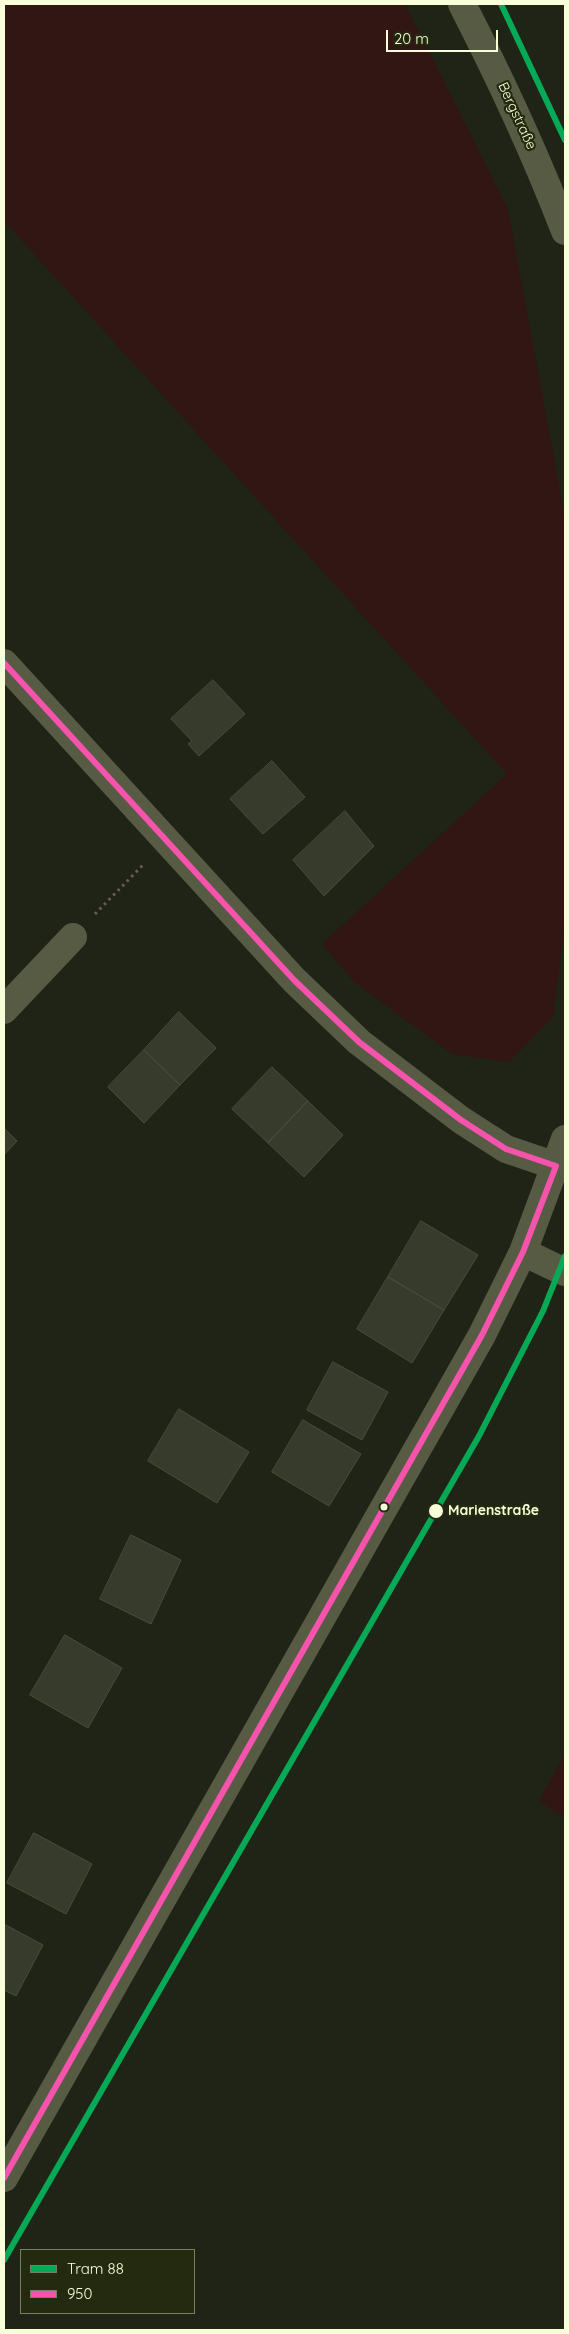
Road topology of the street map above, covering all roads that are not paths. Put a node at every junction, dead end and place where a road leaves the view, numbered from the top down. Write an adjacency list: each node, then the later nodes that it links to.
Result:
1 (462, 4): 2 (street, Bergstraße)
2 (565, 231)
3 (4, 663): 7 (street)
4 (73, 938): 5 (street)
5 (4, 1010)
6 (565, 1139): 7 (street)
7 (556, 1166): 8 (street)
8 (523, 1252): 9 (street); 10 (street)
9 (565, 1272)
10 (4, 2178)

